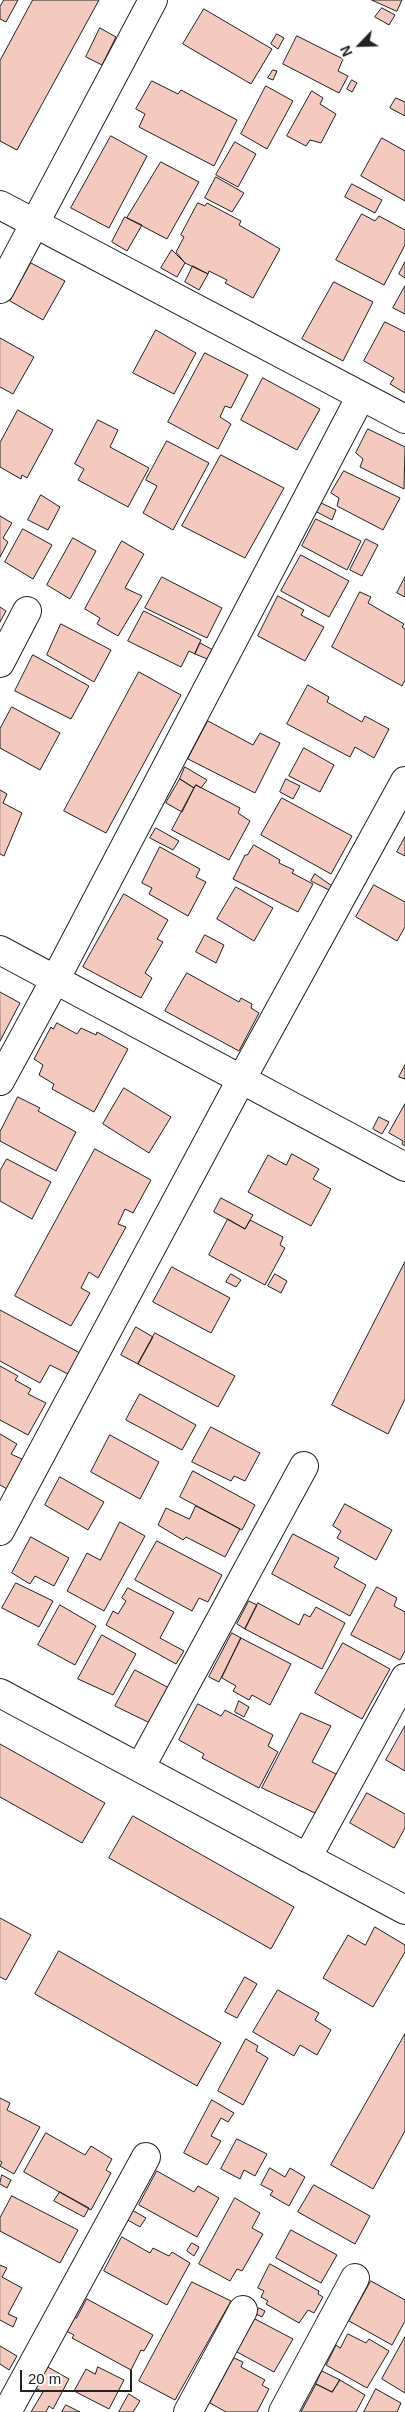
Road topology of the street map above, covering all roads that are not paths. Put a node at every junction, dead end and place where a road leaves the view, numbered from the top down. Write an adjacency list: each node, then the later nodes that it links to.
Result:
1 (153, 0): 3 (street)
2 (0, 205): 3 (street)
3 (36, 224): 4 (street); 5 (street)
4 (0, 289)
5 (361, 396): 6 (street); 11 (street)
6 (405, 419)
7 (27, 611): 8 (street)
8 (0, 663)
9 (405, 781): 12 (street)
10 (0, 950): 11 (street)
11 (55, 980): 12 (street); 13 (street)
12 (241, 1080): 14 (street); 16 (street)
13 (0, 1081)
14 (405, 1167)
15 (304, 1466): 19 (street)
16 (0, 1531)
17 (405, 1678): 20 (street)
18 (0, 1693): 19 (street)
19 (140, 1768): 20 (street)
20 (307, 1858): 21 (street)
21 (405, 1910)
22 (146, 2157): 25 (street)
23 (354, 2278): 27 (street)
24 (243, 2310): 26 (street)
25 (7, 2412)
26 (188, 2412)
27 (283, 2412)

